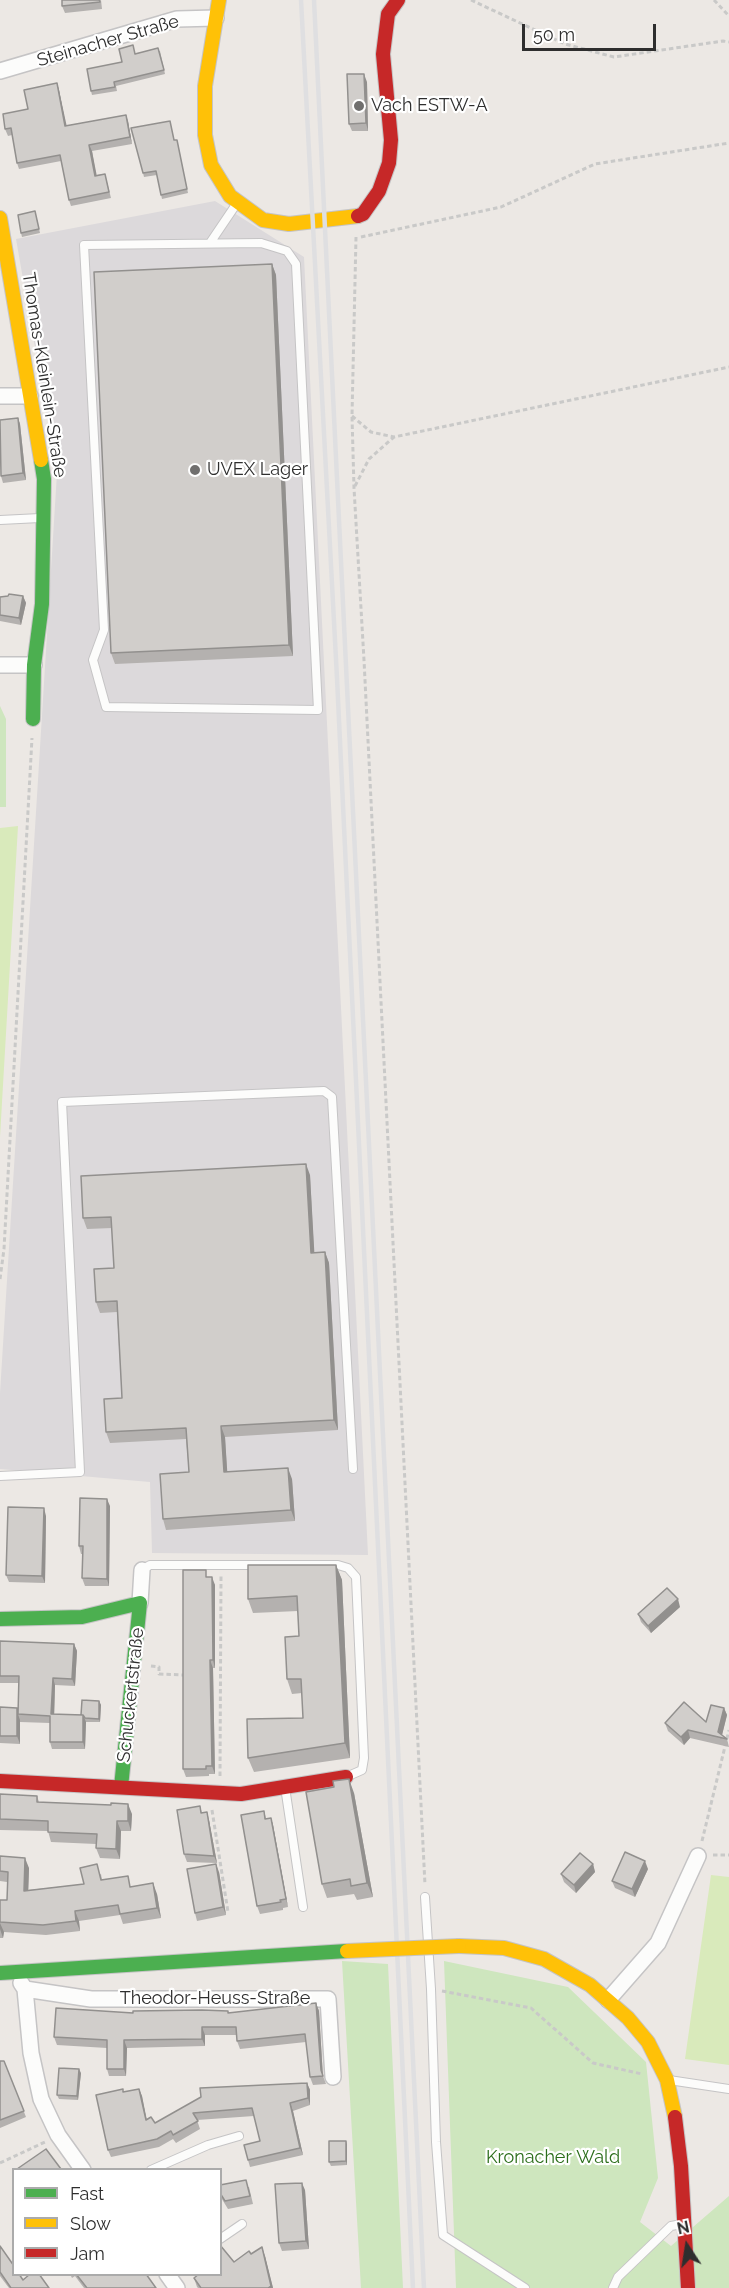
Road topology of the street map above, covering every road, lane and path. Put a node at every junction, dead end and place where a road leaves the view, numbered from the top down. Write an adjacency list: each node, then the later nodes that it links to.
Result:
1 (219, 0): 6 (street)
2 (398, 0): 12 (street)
3 (471, 0): 7 (path)
4 (714, 0): 5 (path)
5 (729, 16)
6 (216, 18): 8 (street, Steinacher Straße); 10 (street)
7 (729, 42)
8 (0, 71)
9 (729, 143): 13 (path)
10 (238, 202): 12 (street); 14 (lane)
11 (0, 218): 17 (street, Thomas-Kleinlein-Straße)
12 (354, 218): 13 (path)
13 (356, 238): 18 (path)
14 (210, 243): 14 (lane)
15 (729, 367): 19 (path)
16 (0, 396): 17 (street)
17 (30, 396): 21 (street, Thomas-Kleinlein-Straße)
18 (352, 416): 19 (path); 20 (path)
19 (394, 437): 20 (path)
20 (354, 488): 44 (path)
21 (44, 518): 22 (lane); 24 (street, Thomas-Kleinlein-Straße)
22 (0, 520)
23 (0, 665): 24 (street)
24 (34, 665): 25 (street, Thomas-Kleinlein-Straße)
25 (33, 719): 26 (path)
26 (0, 1280)
27 (353, 1469): 28 (lane)
28 (0, 1476)
29 (222, 1564): 30 (lane); 36 (path); 38 (lane)
30 (142, 1570): 31 (street, Schuckertstraße)
31 (140, 1603): 32 (street, Schuckertstraße); 40 (street, Schuckertstraße)
32 (0, 1619)
33 (156, 1666): 34 (path)
34 (190, 1675)
35 (210, 1675): 36 (path)
36 (221, 1676): 42 (path)
37 (729, 1730): 43 (path)
38 (346, 1777): 41 (street, Schuckertstraße)
39 (0, 1781): 40 (street, Schuckertstraße)
40 (122, 1787): 42 (street, Schuckertstraße)
41 (285, 1787): 42 (street, Schuckertstraße); 45 (lane)
42 (216, 1792): 46 (path)
43 (698, 1856): 50 (street)
44 (425, 1897): 49 (lane)
45 (303, 1907)
46 (228, 1912)
47 (6, 1972): 48 (street); 50 (street, Theodor-Heuss-Straße, bridge)
48 (25, 1989): 51 (street, Theodor-Heuss-Straße); 54 (street)
49 (431, 1989): 52 (path); 62 (lane)
50 (608, 2000): 52 (street)
51 (333, 2077)
52 (667, 2080): 53 (lane); 60 (street)
53 (729, 2089)
54 (58, 2135): 56 (path); 57 (street)
55 (239, 2136): 58 (lane)
56 (0, 2163)
57 (82, 2168)
58 (153, 2168)
59 (242, 2224): 61 (lane)
60 (684, 2224): 63 (lane); 64 (street)
61 (222, 2239)
62 (525, 2288)
63 (613, 2288)
64 (688, 2288)

